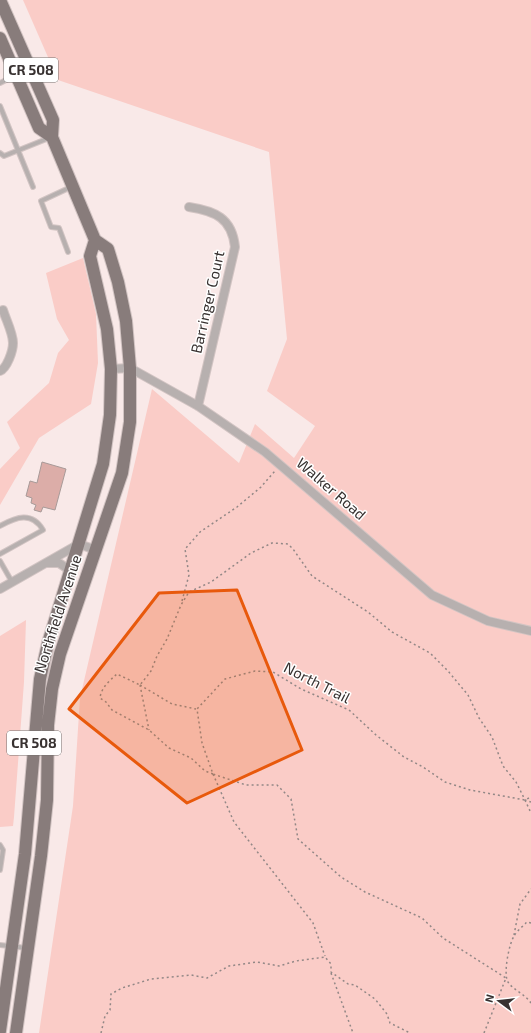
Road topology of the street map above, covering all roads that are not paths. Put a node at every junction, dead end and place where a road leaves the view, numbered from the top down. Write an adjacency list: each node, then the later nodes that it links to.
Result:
1 (1, 4): 6 (main road, Northfield Avenue / CR 508)
2 (1, 45): 3 (main road, Northfield Avenue / CR 508)
3 (16, 74): 4 (lane); 6 (main road, Northfield Avenue / CR 508)
4 (0, 83)
5 (0, 106): 7 (lane)
6 (52, 137): 7 (lane); 9 (main road, Northfield Avenue / CR 508)
7 (19, 150): 8 (lane); 10 (lane)
8 (0, 153)
9 (73, 186): 12 (main road, Northfield Avenue / CR 508); 13 (lane)
10 (33, 187)
11 (189, 208): 18 (street, Barringer Court)
12 (95, 240): 15 (main road, Northfield Avenue / CR 508); 16 (main road, Northfield Avenue / CR 508)
13 (68, 252)
14 (3, 310): 17 (street)
15 (130, 368): 16 (street); 18 (street, Walker Road); 21 (main road, Northfield Avenue / CR 508)
16 (111, 369): 20 (main road, Northfield Avenue / CR 508)
17 (0, 371)
18 (198, 406): 28 (street, Walker Road)
19 (0, 526): 22 (lane)
20 (79, 544): 21 (street); 24 (street); 25 (main road, Northfield Avenue / CR 508)
21 (96, 550): 33 (main road, Northfield Avenue / CR 508)
22 (0, 554)
23 (0, 561): 26 (lane)
24 (45, 563): 25 (street); 26 (street)
25 (71, 571): 32 (main road, Northfield Avenue / CR 508)
26 (12, 582): 27 (street)
27 (0, 589)
28 (531, 631)
29 (0, 845): 30 (lane)
30 (0, 870)
31 (0, 945): 32 (lane)
32 (13, 947): 33 (lane); 34 (main road, Northfield Avenue / CR 508)
33 (29, 949): 35 (main road, Northfield Avenue / CR 508)
34 (0, 1028): 35 (street)
35 (16, 1030)

